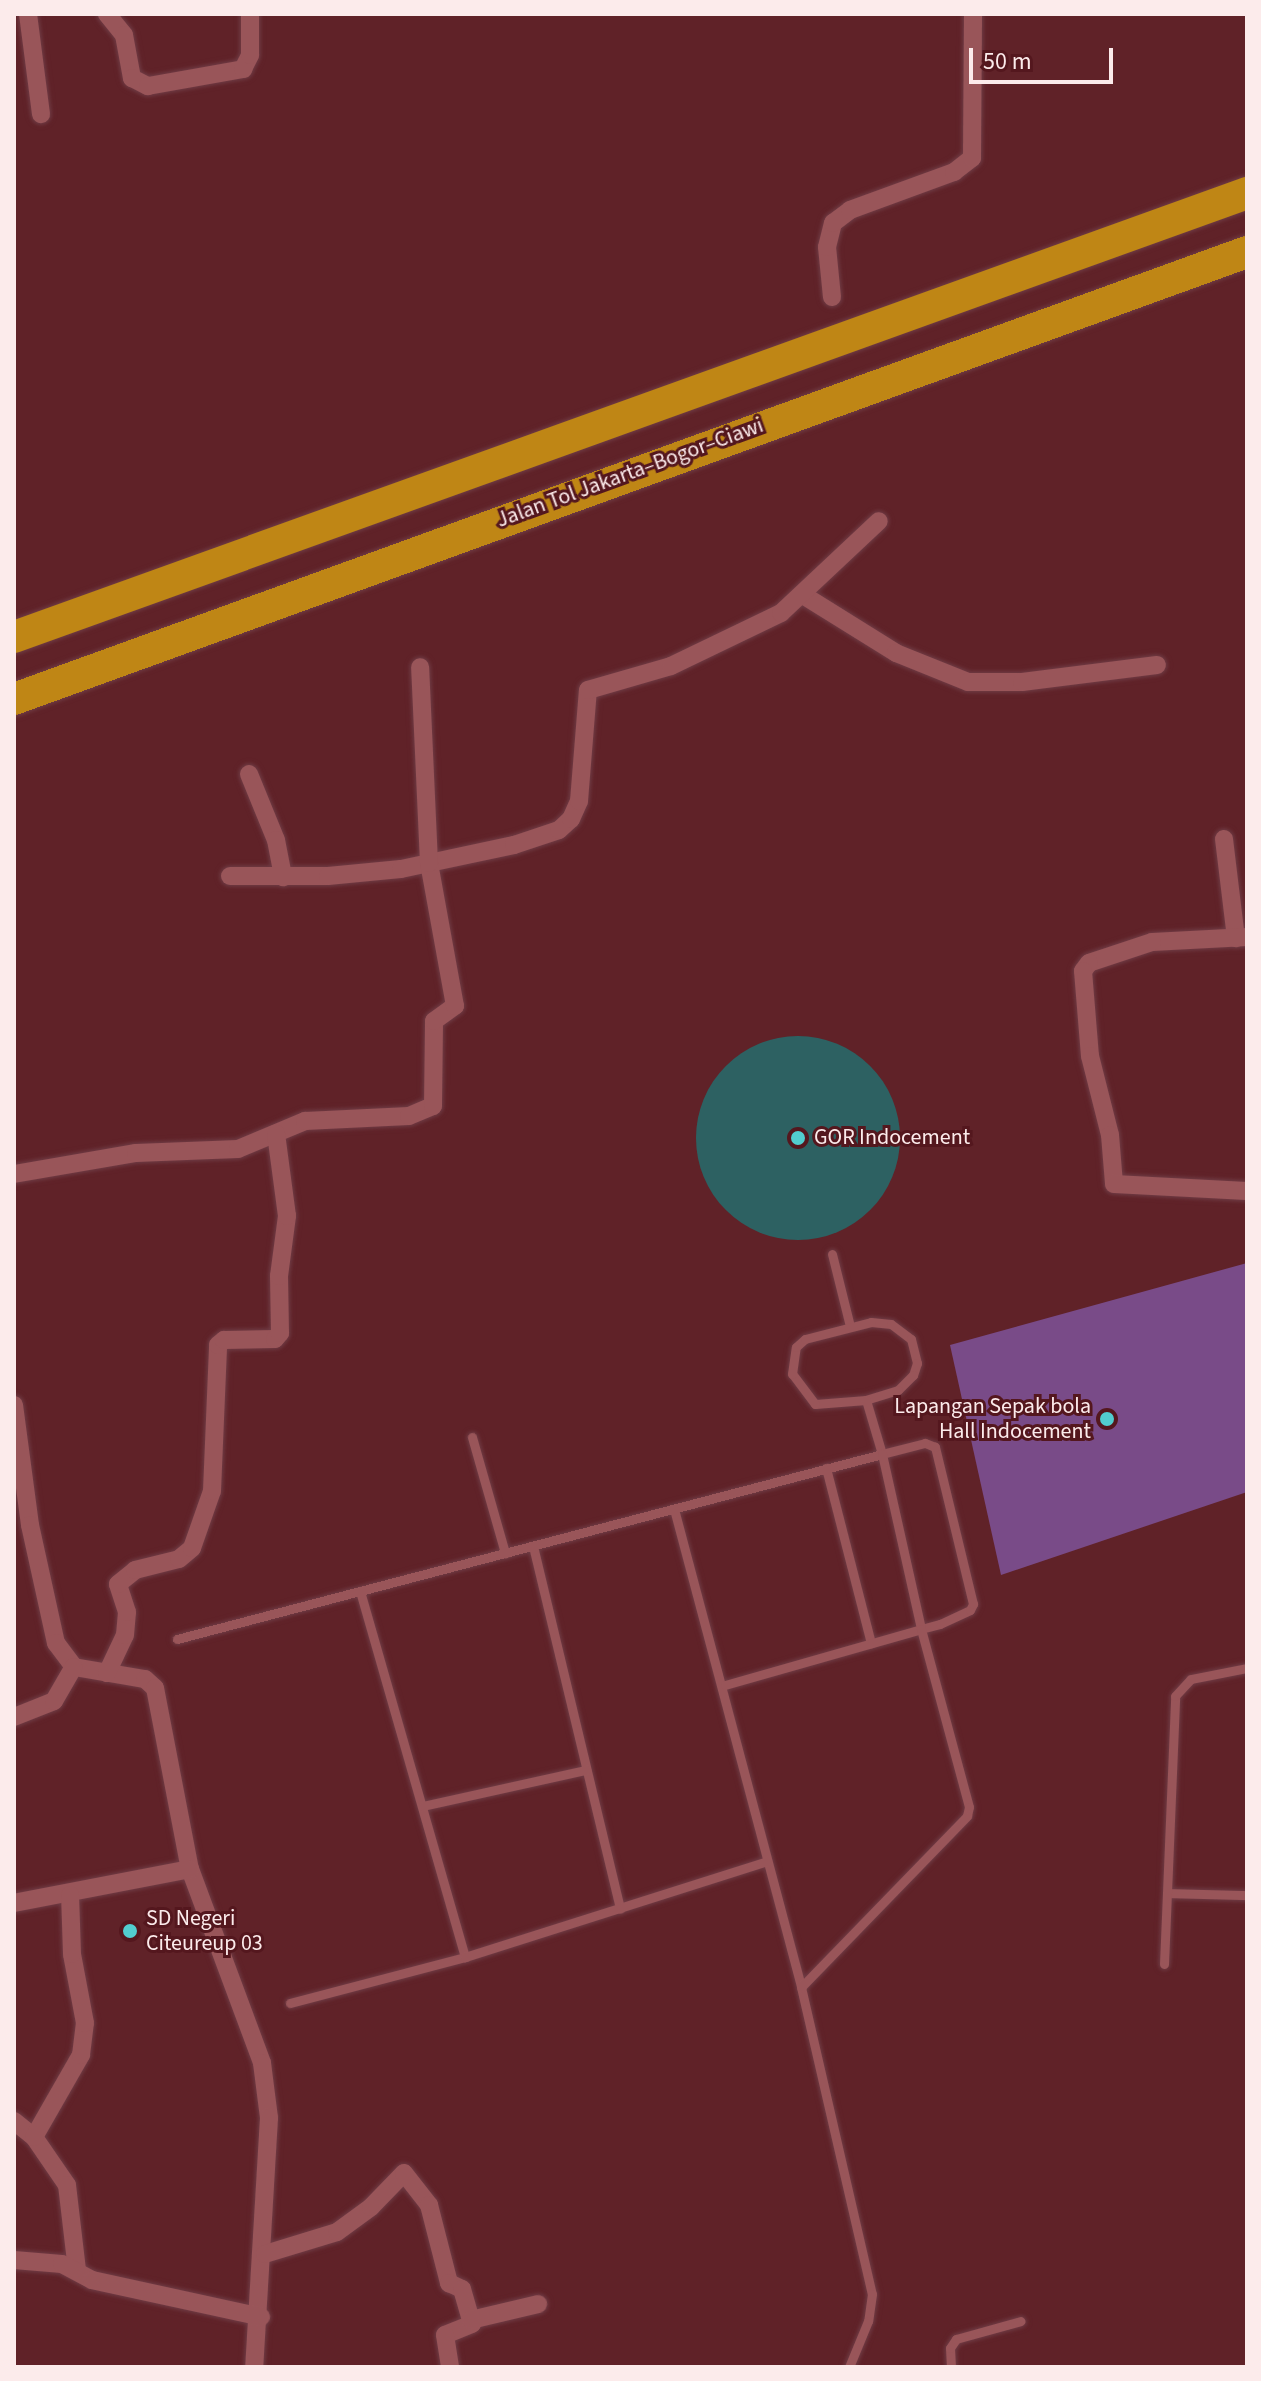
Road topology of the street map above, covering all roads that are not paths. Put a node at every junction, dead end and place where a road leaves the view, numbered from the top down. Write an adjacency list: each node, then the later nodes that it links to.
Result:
1 (28, 14): 5 (street)
2 (107, 14): 3 (street)
3 (250, 14)
4 (973, 14): 8 (street)
5 (41, 114)
6 (1247, 193): 11 (highway)
7 (1247, 252): 14 (highway, Jalan Tol Jakarta–Bogor–Ciawi)
8 (832, 297)
9 (879, 521): 10 (street)
10 (803, 595): 12 (street); 17 (street)
11 (14, 637)
12 (1157, 665)
13 (420, 667): 17 (street)
14 (14, 699)
15 (249, 774): 19 (street)
16 (1224, 839): 20 (street)
17 (429, 863): 19 (street); 21 (street)
18 (230, 876): 19 (street)
19 (283, 877)
20 (1242, 938): 23 (street)
21 (276, 1134): 22 (street); 41 (street)
22 (14, 1174)
23 (1247, 1191)
24 (832, 1254): 25 (lane)
25 (850, 1326): 26 (lane); 26 (lane)
26 (866, 1400): 29 (lane)
27 (14, 1405): 32 (street)
28 (472, 1437): 34 (lane)
29 (882, 1454): 30 (lane); 36 (lane); 36 (lane)
30 (826, 1468): 31 (lane); 38 (lane)
31 (674, 1509): 33 (lane); 42 (lane)
32 (22, 1526): 39 (street)
33 (533, 1546): 34 (lane); 44 (lane)
34 (505, 1553): 35 (lane)
35 (360, 1591): 37 (lane); 45 (lane)
36 (921, 1629): 38 (lane); 55 (lane)
37 (177, 1639)
38 (871, 1643): 42 (lane)
39 (74, 1667): 41 (street); 43 (street)
40 (1247, 1668): 48 (lane)
41 (107, 1673): 47 (street)
42 (725, 1685): 46 (lane)
43 (14, 1717)
44 (586, 1770): 45 (lane); 52 (lane)
45 (423, 1806): 53 (lane)
46 (767, 1861): 52 (lane); 55 (lane)
47 (190, 1869): 49 (street); 59 (street)
48 (1169, 1893): 50 (lane); 54 (lane)
49 (70, 1895): 51 (street); 58 (street)
50 (1247, 1895)
51 (14, 1903)
52 (620, 1909): 53 (lane)
53 (465, 1957): 56 (lane)
54 (1164, 1964)
55 (801, 1987): 68 (lane)
56 (290, 2003)
57 (14, 2121): 58 (street)
58 (34, 2137): 61 (street)
59 (265, 2254): 63 (street); 64 (street)
60 (14, 2260): 61 (street)
61 (77, 2270): 63 (street)
62 (538, 2304): 64 (street)
63 (261, 2317): 66 (street)
64 (471, 2320): 67 (street)
65 (1021, 2321): 69 (lane)
66 (254, 2367)
67 (450, 2367)
68 (849, 2367)
69 (951, 2367)

